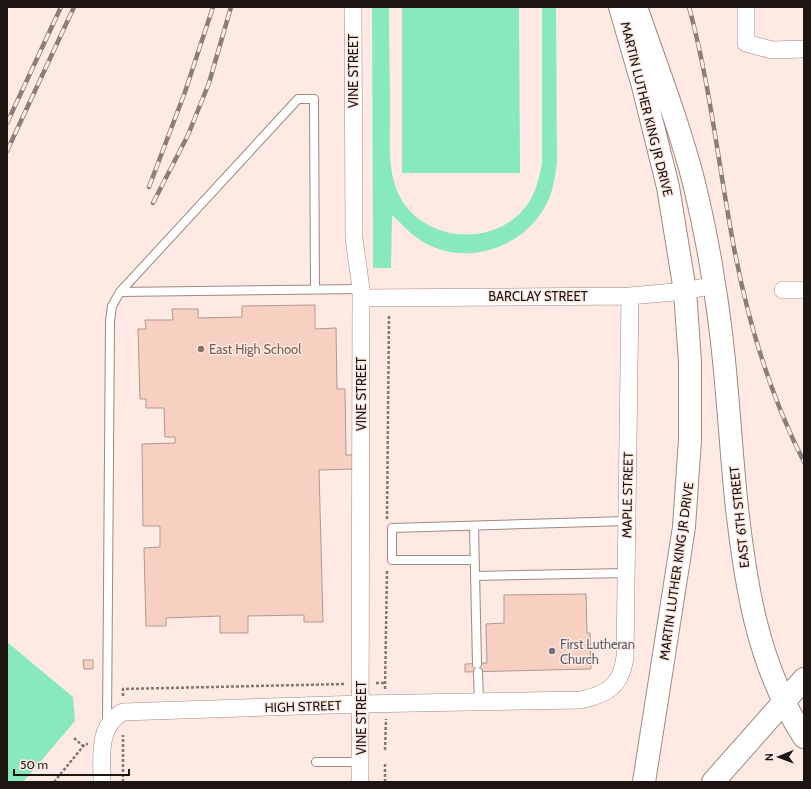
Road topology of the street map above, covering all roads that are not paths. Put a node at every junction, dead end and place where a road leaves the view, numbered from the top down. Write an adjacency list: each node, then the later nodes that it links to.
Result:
1 (353, 7): 12 (street, VINE STREET)
2 (620, 7): 10 (main road, MARTIN LUTHER KING JR DRIVE)
3 (636, 7): 6 (main road, MARTIN LUTHER KING JR DRIVE)
4 (746, 7): 5 (street)
5 (804, 49)
6 (714, 285): 10 (street, BARCLAY STREET); 22 (main road, EAST 6TH STREET)
7 (314, 290): 11 (lane); 11 (lane); 12 (lane)
8 (783, 290): 9 (street)
9 (804, 290)
10 (685, 291): 13 (street, BARCLAY STREET); 30 (main road, MARTIN LUTHER KING JR DRIVE)
11 (120, 292): 24 (lane)
12 (361, 293): 13 (street, BARCLAY STREET); 23 (street, VINE STREET)
13 (630, 296): 14 (street, MAPLE STREET)
14 (627, 521): 15 (lane); 17 (street, MAPLE STREET)
15 (474, 526): 16 (lane); 16 (lane)
16 (474, 560): 18 (lane)
17 (626, 573): 18 (lane); 20 (street, MAPLE STREET)
18 (475, 576): 21 (lane)
19 (804, 679): 22 (main road)
20 (610, 690): 21 (street, HIGH STREET)
21 (479, 702): 23 (street, HIGH STREET)
22 (783, 703): 25 (main road, EAST 6TH STREET); 31 (main road)
23 (361, 704): 24 (street, HIGH STREET); 27 (street, VINE STREET)
24 (115, 724): 28 (street)
25 (804, 737)
26 (316, 762): 27 (lane)
27 (361, 762): 29 (street, VINE STREET)
28 (102, 782)
29 (360, 782)
30 (644, 782)
31 (713, 782)

